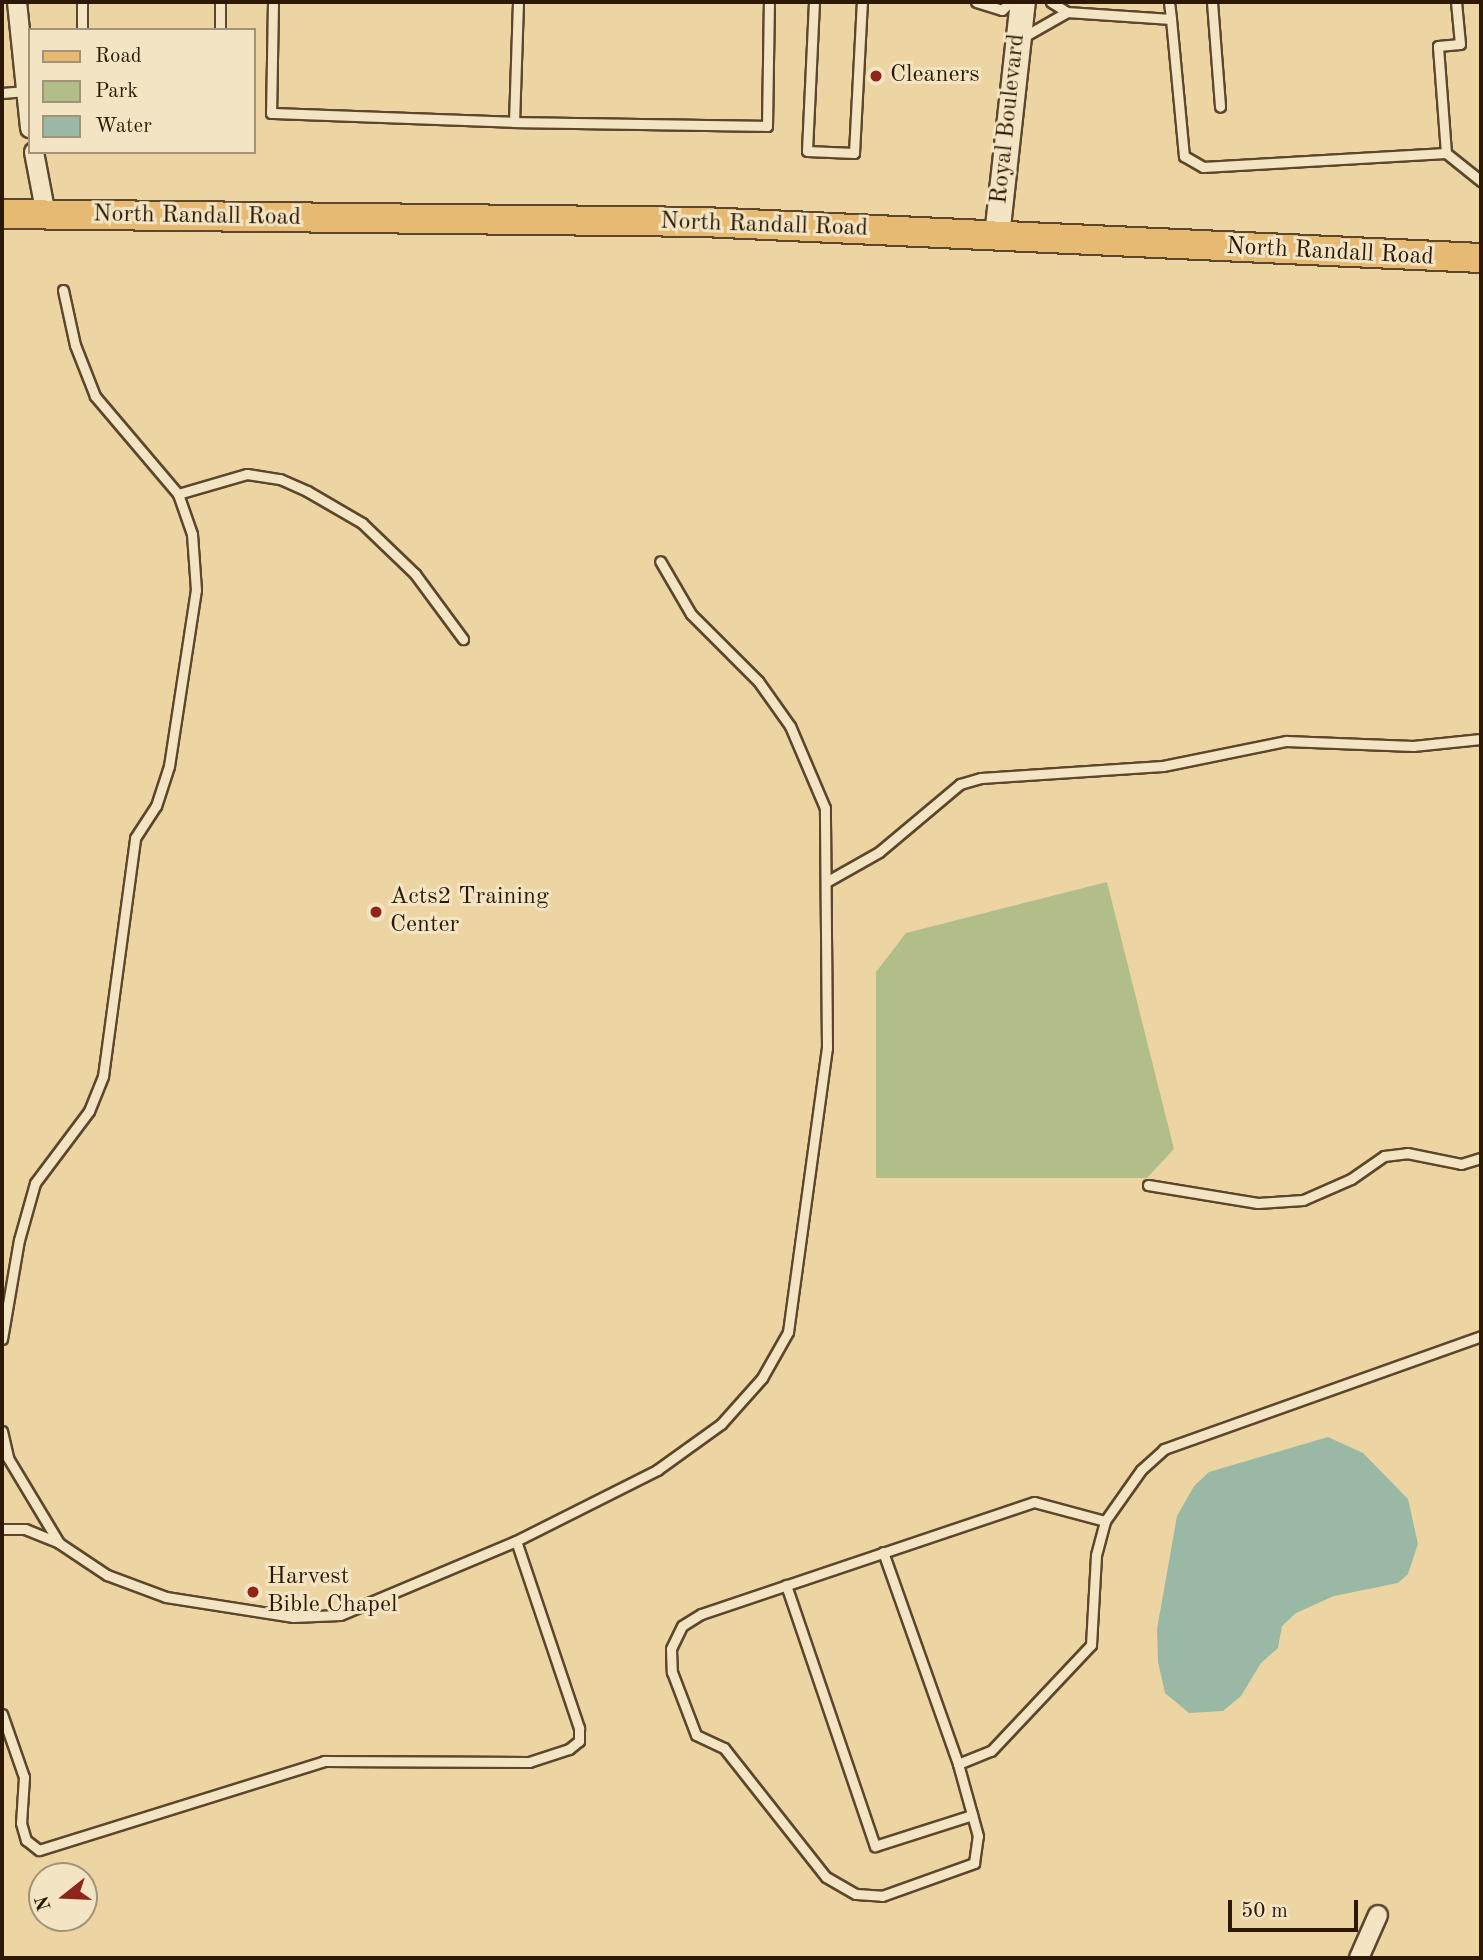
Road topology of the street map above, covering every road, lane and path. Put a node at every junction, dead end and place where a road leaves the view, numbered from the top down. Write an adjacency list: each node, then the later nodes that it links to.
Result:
1 (17, 2): 20 (street)
2 (82, 2): 17 (lane)
3 (220, 2): 18 (lane)
4 (273, 2): 25 (lane)
5 (518, 2): 25 (lane)
6 (769, 2): 25 (lane)
7 (814, 2): 8 (lane)
8 (862, 2)
9 (976, 2): 14 (lane)
10 (1051, 2): 15 (lane)
11 (1169, 2): 16 (lane)
12 (1212, 2): 23 (lane)
13 (1456, 2): 26 (lane)
14 (1016, 3): 19 (street, Royal Boulevard)
15 (1067, 12): 16 (lane); 19 (lane)
16 (1171, 19): 26 (lane)
17 (82, 28)
18 (220, 28)
19 (1018, 41): 31 (street, Royal Boulevard)
20 (25, 66): 21 (street)
21 (23, 91): 22 (lane); 24 (street)
22 (2, 93)
23 (1220, 107)
24 (28, 117)
25 (514, 122)
26 (1446, 153): 28 (lane)
27 (34, 154): 30 (street)
28 (1481, 181)
29 (2, 214): 30 (main road, North Randall Road)
30 (46, 215): 31 (main road, North Randall Road)
31 (997, 236): 32 (main road, North Randall Road)
32 (1481, 258)
33 (63, 290): 34 (lane)
34 (178, 494): 36 (lane); 42 (lane)
35 (660, 561): 38 (lane)
36 (463, 639)
37 (1481, 738): 38 (lane)
38 (827, 882): 46 (lane)
39 (1481, 1158): 40 (lane)
40 (1148, 1185)
41 (1481, 1336): 44 (lane)
42 (2, 1339)
43 (2, 1431): 47 (lane)
44 (1105, 1521): 48 (lane); 51 (lane)
45 (2, 1529): 47 (lane)
46 (516, 1541): 47 (lane); 50 (lane)
47 (59, 1543)
48 (883, 1552): 49 (lane); 51 (lane)
49 (786, 1585): 52 (lane); 52 (lane)
50 (2, 1714)
51 (958, 1764): 52 (lane)
52 (972, 1815)
53 (1378, 1915): 54 (street)
54 (1359, 1958)

